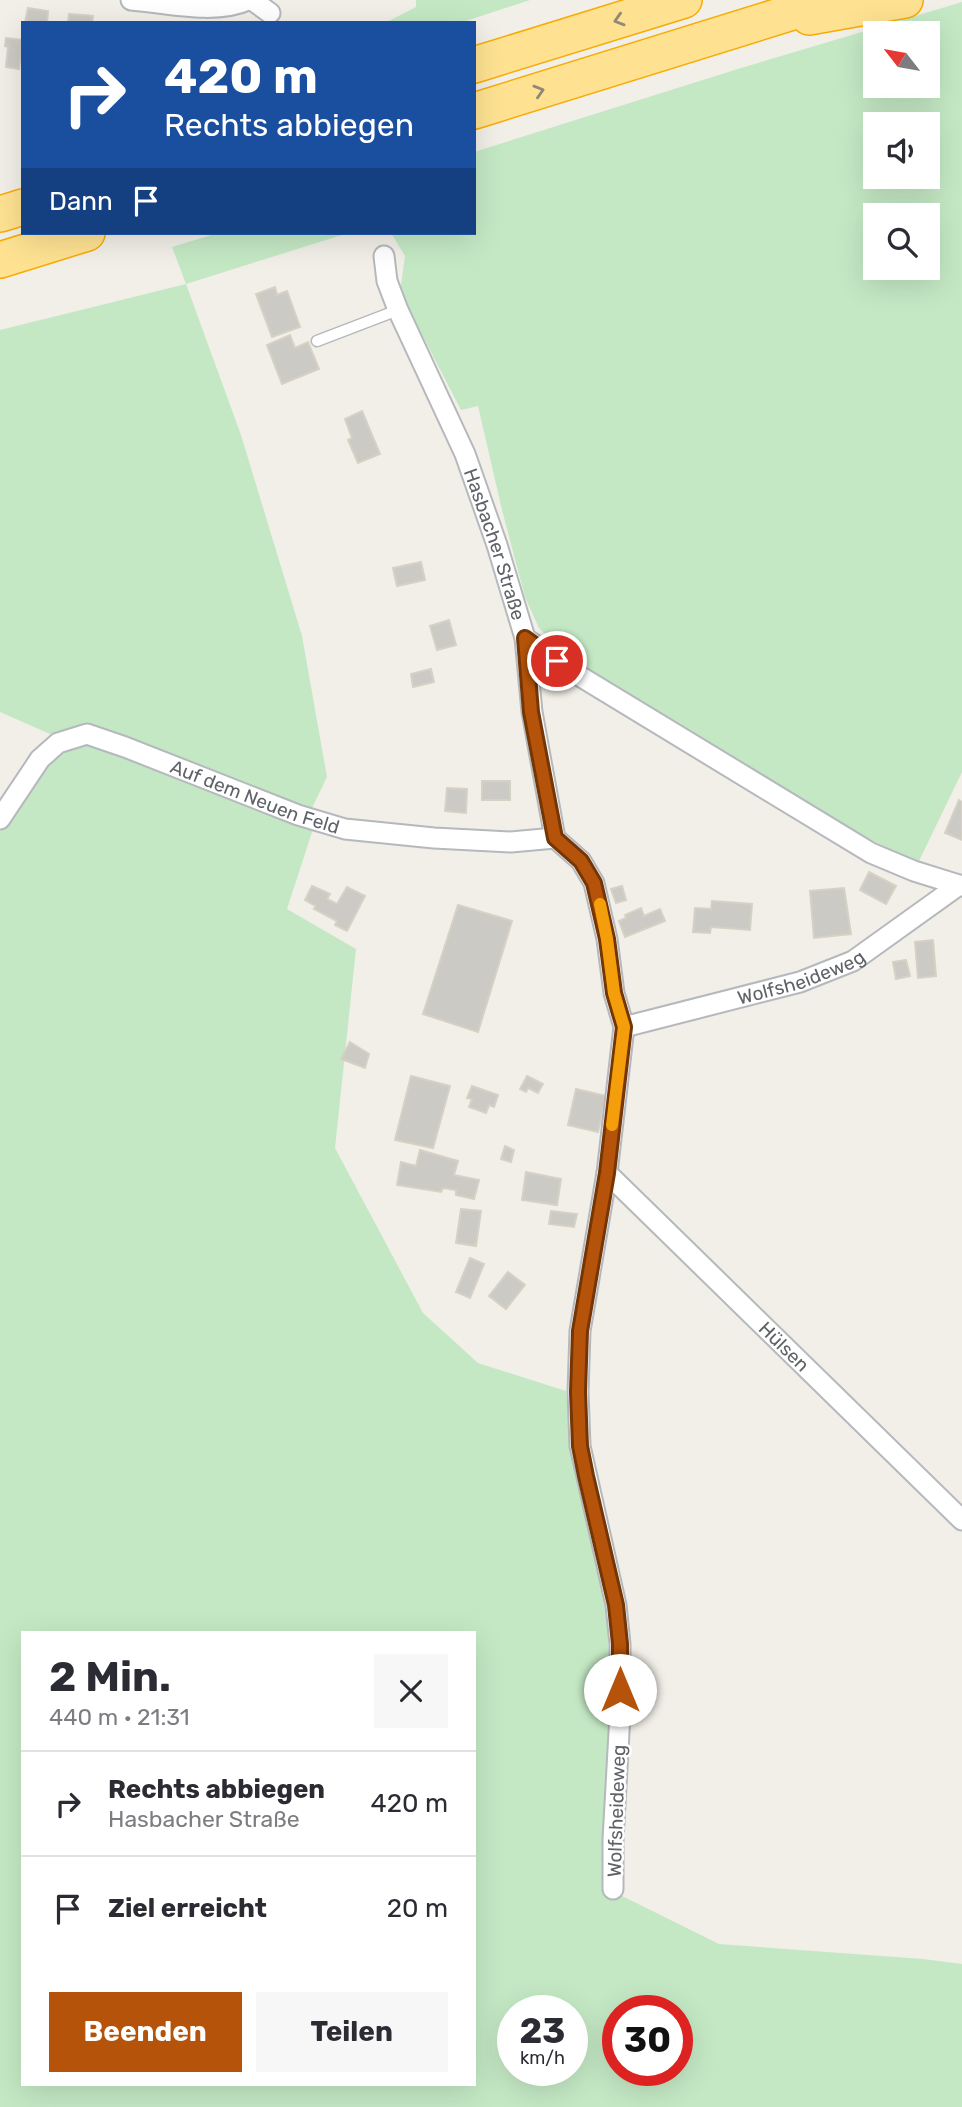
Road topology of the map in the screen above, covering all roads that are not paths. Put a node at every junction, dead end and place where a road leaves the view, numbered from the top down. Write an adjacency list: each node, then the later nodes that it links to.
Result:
1 (131, 0): 2 (street)
2 (250, 0): 6 (street)
3 (684, 0): 8 (highway, one-way to 8)
4 (831, 0): 7 (highway)
5 (905, 0): 7 (highway)
6 (270, 13)
7 (746, 26): 9 (highway, one-way to 7)
8 (476, 64)
9 (476, 110)
10 (21, 209): 11 (highway)
11 (0, 214)
12 (81, 235): 14 (highway)
13 (384, 256): 15 (street, Hasbacher Straße)
14 (0, 260)
15 (398, 310): 16 (lane); 17 (street, Hasbacher Straße)
16 (317, 341)
17 (525, 638): 19 (street); 20 (street, Hasbacher Straße)
18 (0, 819): 19 (street, Auf dem Neuen Feld)
19 (555, 838): 21 (street, Wolfsheideweg)
20 (960, 885): 21 (street, Wolfsheideweg)
21 (624, 1027): 22 (street, Wolfsheideweg)
22 (607, 1173): 23 (street, Hülsen); 24 (street, Wolfsheideweg)
23 (962, 1520)
24 (613, 1889)

